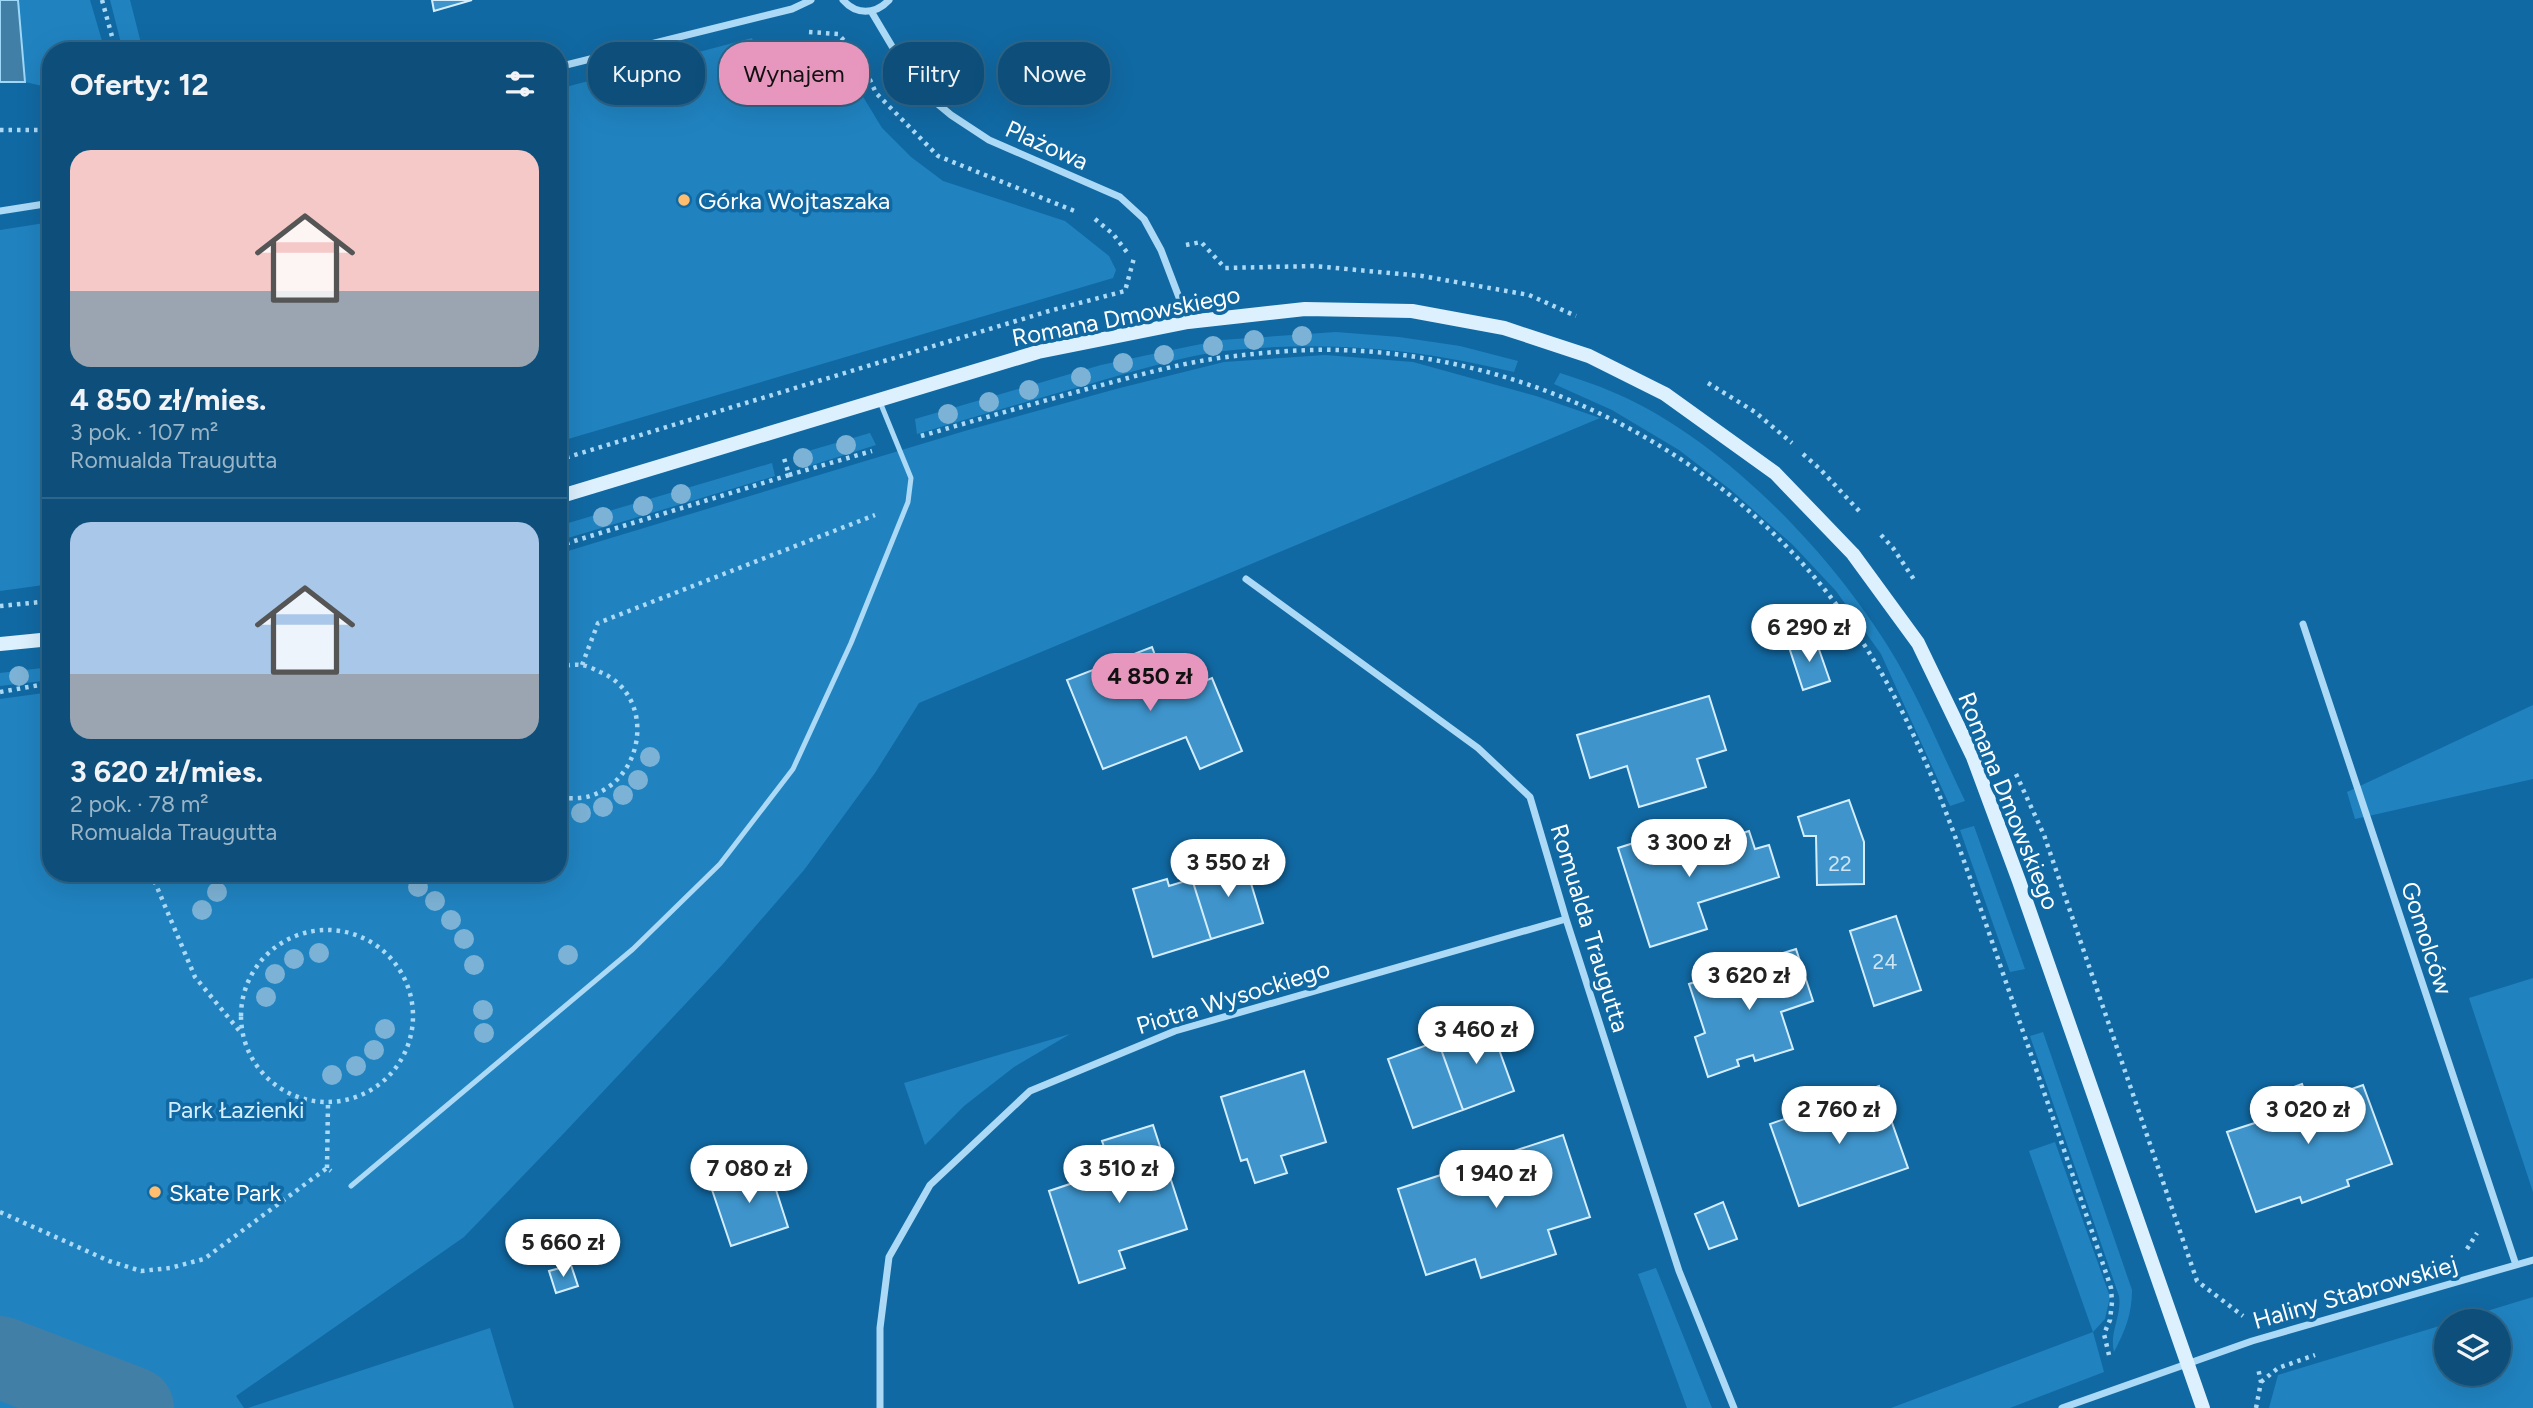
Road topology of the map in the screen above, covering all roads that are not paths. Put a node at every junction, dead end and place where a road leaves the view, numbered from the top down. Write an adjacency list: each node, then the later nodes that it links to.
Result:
1 (811, 0): 5 (street)
2 (843, 0): 4 (street)
3 (888, 0): 4 (street)
4 (871, 11): 8 (street, Plażowa)
5 (567, 65)
6 (42, 204): 7 (street)
7 (0, 211)
8 (1188, 322): 9 (street, Romana Dmowskiego); 19 (street, Romana Dmowskiego)
9 (879, 400): 10 (street, Romana Dmowskiego); 16 (lane)
10 (567, 494)
11 (1246, 579): 15 (street, Romualda Traugutta)
12 (2302, 624): 18 (street, Gomolców)
13 (42, 640): 14 (street)
14 (0, 644)
15 (1566, 919): 20 (street, Piotra Wysockiego); 21 (street, Romualda Traugutta)
16 (351, 1186)
17 (2533, 1259): 18 (street, Haliny Stabrowskiej)
18 (2516, 1265): 19 (street, Haliny Stabrowskiej)
19 (2188, 1364): 22 (street); 23 (street, Romana Dmowskiego)
20 (880, 1408)
21 (1734, 1408)
22 (2062, 1408)
23 (2203, 1408)

